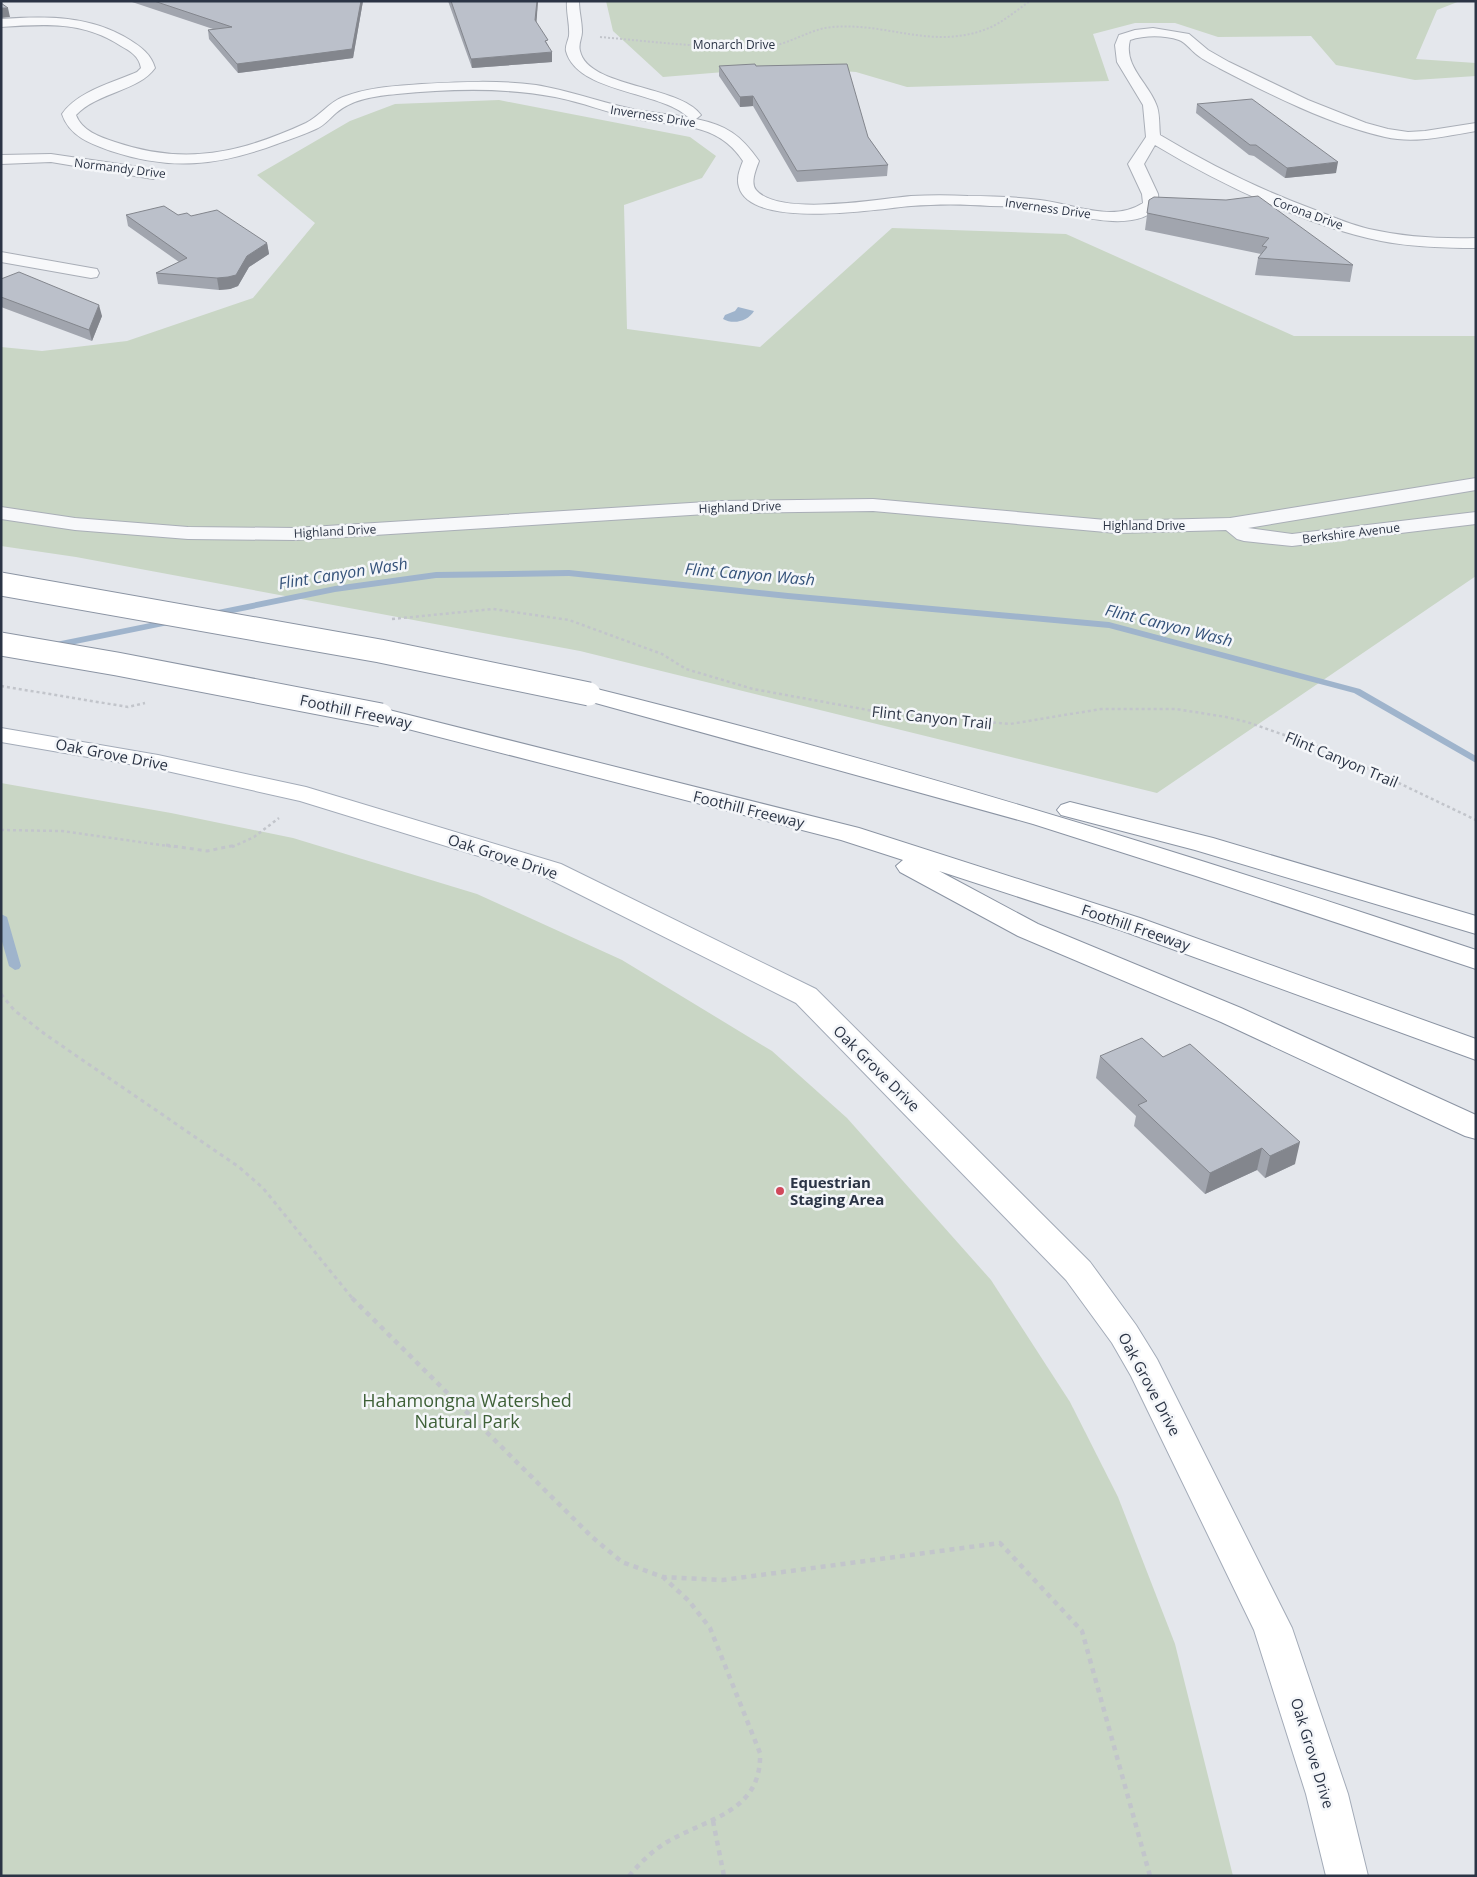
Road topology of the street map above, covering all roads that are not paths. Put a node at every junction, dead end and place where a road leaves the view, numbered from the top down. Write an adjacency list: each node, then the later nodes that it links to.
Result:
1 (573, 1): 3 (street)
2 (1, 22): 6 (street, Inverness Drive)
3 (694, 121): 5 (street, Inverness Drive); 6 (street, Inverness Drive)
4 (1476, 127): 5 (street)
5 (1153, 137): 8 (street, Corona Drive)
6 (235, 154): 7 (street, Normandy Drive)
7 (1, 160)
8 (1476, 243)
9 (1, 257): 10 (street)
10 (91, 273)
11 (1476, 484): 14 (street, Highland Drive)
12 (1, 513): 14 (street, Highland Drive)
13 (1476, 518): 14 (street, Berkshire Avenue)
14 (1230, 524)
15 (1, 584): 17 (main road, bridge)
16 (1, 644): 19 (main road, Foothill Freeway, bridge)
17 (589, 694): 20 (main road); 21 (main road)
18 (12, 737): 24 (main road, Oak Grove Drive)
19 (850, 834): 22 (main road, Foothill Freeway); 23 (main road)
20 (1476, 925)
21 (1476, 960)
22 (1476, 1050)
23 (1476, 1128)
24 (1347, 1876)

